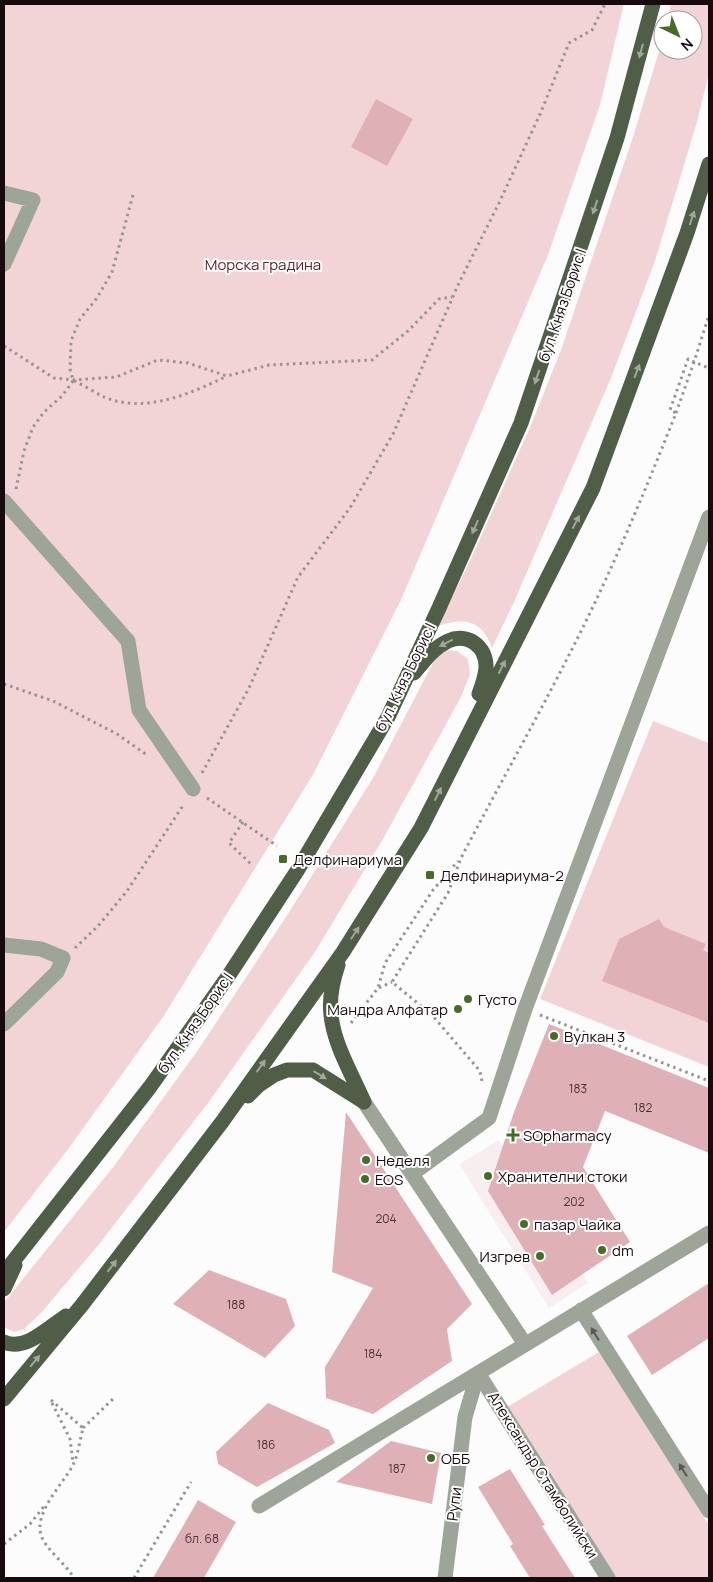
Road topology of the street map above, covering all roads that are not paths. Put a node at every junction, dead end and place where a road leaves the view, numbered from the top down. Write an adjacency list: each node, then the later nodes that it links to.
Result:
1 (653, 4): 7 (main road, бул. Княз Борис I, one-way to 7)
2 (709, 164): 8 (main road, one-way to 2)
3 (4, 193): 4 (street)
4 (4, 264)
5 (6, 504): 9 (street)
6 (709, 517): 15 (street)
7 (388, 717): 8 (main road, one-way to 7); 17 (main road, бул. Княз Борис I)
8 (456, 757): 11 (main road, one-way to 8)
9 (193, 789)
10 (4, 945): 12 (street)
11 (343, 952): 13 (main road); 14 (main road, one-way to 11)
12 (4, 1024)
13 (364, 1102): 14 (main road, one-way to 13); 15 (street)
14 (222, 1122): 20 (main road, one-way to 14)
15 (412, 1174): 23 (street)
16 (709, 1233): 21 (street)
17 (22, 1250): 18 (main road, бул. Княз Борис I); 19 (main road)
18 (4, 1272)
19 (4, 1290)
20 (82, 1305): 22 (main road); 25 (main road, one-way to 20)
21 (581, 1310): 23 (street); 27 (street, one-way to 21)
22 (4, 1342)
23 (525, 1344): 24 (street)
24 (478, 1372): 26 (street); 28 (street, Рупи); 29 (street, Александър Стамболийски)
25 (4, 1399)
26 (259, 1506)
27 (709, 1511)
28 (445, 1578)
29 (608, 1578)

